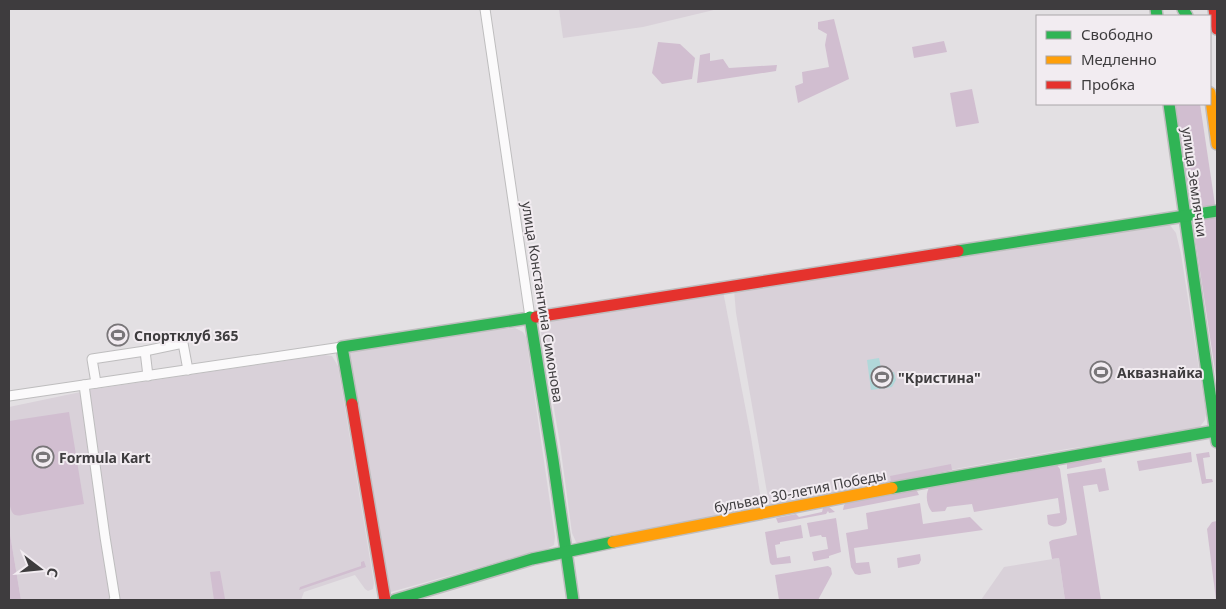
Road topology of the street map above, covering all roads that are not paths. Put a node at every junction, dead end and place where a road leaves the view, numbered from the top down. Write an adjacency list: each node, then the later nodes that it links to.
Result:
1 (485, 9): 9 (street, улица Константина Симонова)
2 (1214, 9): 3 (main road)
3 (1217, 29)
4 (1211, 100): 6 (main road)
5 (1169, 105): 8 (main road, улица Землячки)
6 (1217, 144)
7 (1217, 211): 8 (main road)
8 (1185, 215): 9 (main road); 17 (main road, улица Землячки)
9 (530, 317): 10 (main road); 19 (main road, улица Константина Симонова)
10 (342, 347): 12 (street); 21 (main road)
11 (145, 351): 12 (street); 13 (street); 14 (street)
12 (188, 370): 13 (street)
13 (148, 376): 14 (street)
14 (96, 384): 15 (street)
15 (84, 385): 16 (street); 20 (street)
16 (9, 396)
17 (1215, 431): 18 (main road, улица Землячки); 19 (main road, бульвар 30-летия Победы)
18 (1217, 442)
19 (565, 552): 22 (main road, бульвар 30-летия Победы); 23 (main road, улица Константина Симонова)
20 (114, 600)
21 (385, 600)
22 (395, 600)
23 (573, 600)

